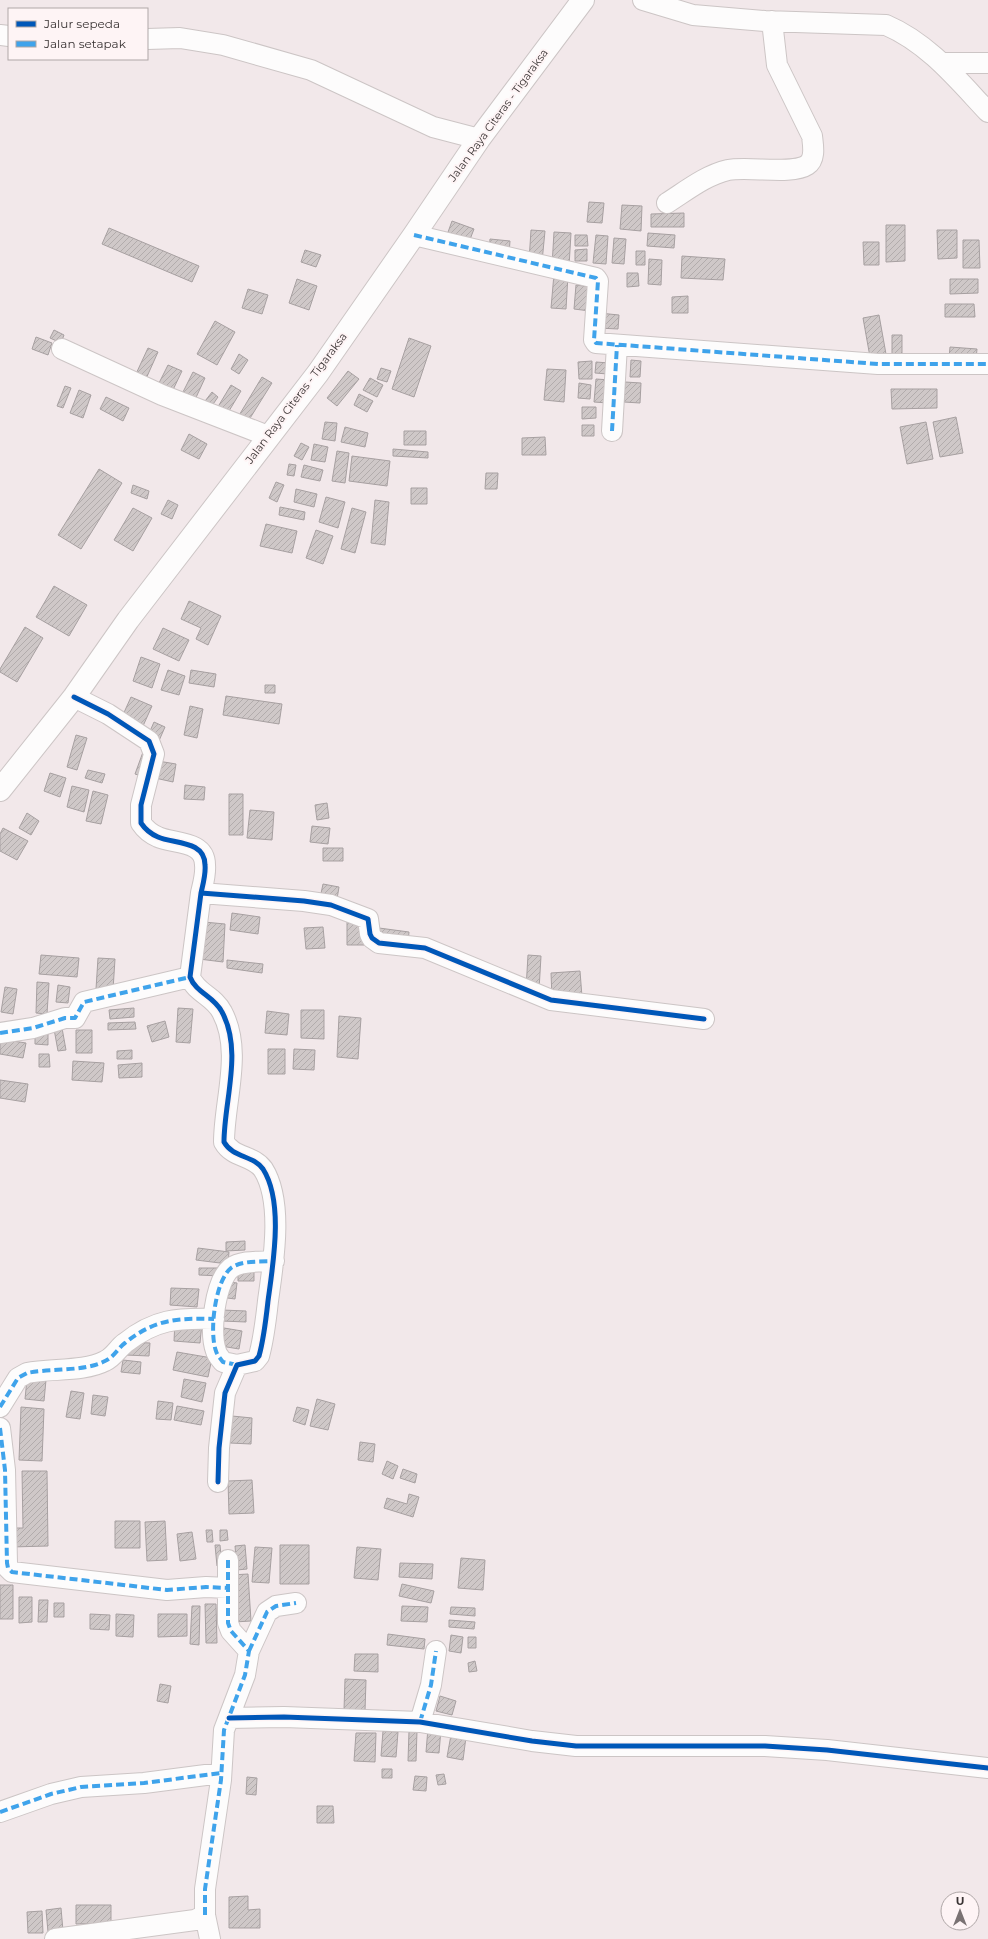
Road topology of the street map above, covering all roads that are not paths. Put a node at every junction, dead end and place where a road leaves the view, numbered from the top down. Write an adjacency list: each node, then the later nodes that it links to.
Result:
1 (583, 0): 8 (main road, Jalan Raya Citeras - Tigaraksa)
2 (643, 0): 3 (street)
3 (772, 21): 5 (street); 9 (street)
4 (148, 39): 8 (street)
5 (942, 63): 6 (street); 7 (street)
6 (988, 63)
7 (988, 112)
8 (479, 138): 10 (main road, Jalan Raya Citeras - Tigaraksa)
9 (667, 203)
10 (414, 235): 11 (street); 15 (main road, Jalan Raya Citeras - Tigaraksa)
11 (617, 345): 13 (street); 14 (street)
12 (62, 349): 15 (street)
13 (988, 364)
14 (612, 431)
15 (268, 436): 16 (main road, Jalan Raya Citeras - Tigaraksa)
16 (74, 697): 17 (main road, Jalan Raya Citeras - Tigaraksa); 18 (street)
17 (0, 790)
18 (202, 893): 19 (street); 20 (street)
19 (190, 977): 21 (street); 22 (street)
20 (704, 1019)
21 (0, 1033)
22 (274, 1261): 23 (street); 24 (street)
23 (214, 1319): 24 (street); 25 (street)
24 (237, 1365): 27 (street)
25 (0, 1407)
26 (0, 1428): 29 (street)
27 (218, 1482)
28 (228, 1560): 29 (street)
29 (228, 1588): 31 (street)
30 (296, 1603): 31 (street)
31 (249, 1651): 33 (street)
32 (436, 1651): 34 (street)
33 (229, 1718): 34 (street); 36 (street)
34 (420, 1722): 35 (street)
35 (988, 1768)
36 (221, 1773): 37 (street); 38 (street)
37 (0, 1812)
38 (205, 1915): 39 (street); 40 (street)
39 (55, 1939)
40 (210, 1939)

